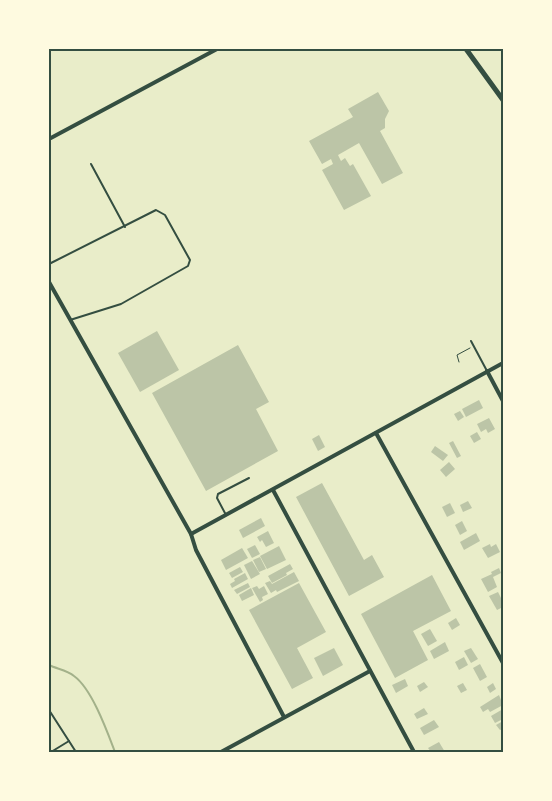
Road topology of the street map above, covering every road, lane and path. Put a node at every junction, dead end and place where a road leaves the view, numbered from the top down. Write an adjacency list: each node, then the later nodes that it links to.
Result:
1 (217, 49): 4 (street)
2 (466, 49): 3 (street)
3 (503, 100)
4 (49, 139)
5 (92, 164): 6 (lane)
6 (125, 227): 7 (lane); 9 (lane)
7 (49, 264)
8 (49, 283): 9 (street)
9 (70, 320): 20 (street)
10 (471, 341): 14 (lane)
11 (470, 348): 12 (path)
12 (459, 362)
13 (503, 363): 14 (street)
14 (488, 371): 15 (street); 16 (street)
15 (503, 401)
16 (376, 433): 18 (street); 21 (street)
17 (249, 478): 19 (lane)
18 (273, 490): 19 (street); 22 (street)
19 (226, 515): 20 (street)
20 (191, 534): 24 (street)
21 (503, 663)
22 (370, 671): 24 (street); 29 (street)
23 (49, 710): 25 (lane)
24 (284, 717): 28 (street)
25 (69, 741): 26 (lane); 27 (lane)
26 (51, 752)
27 (76, 752)
28 (220, 752)
29 (414, 752)

